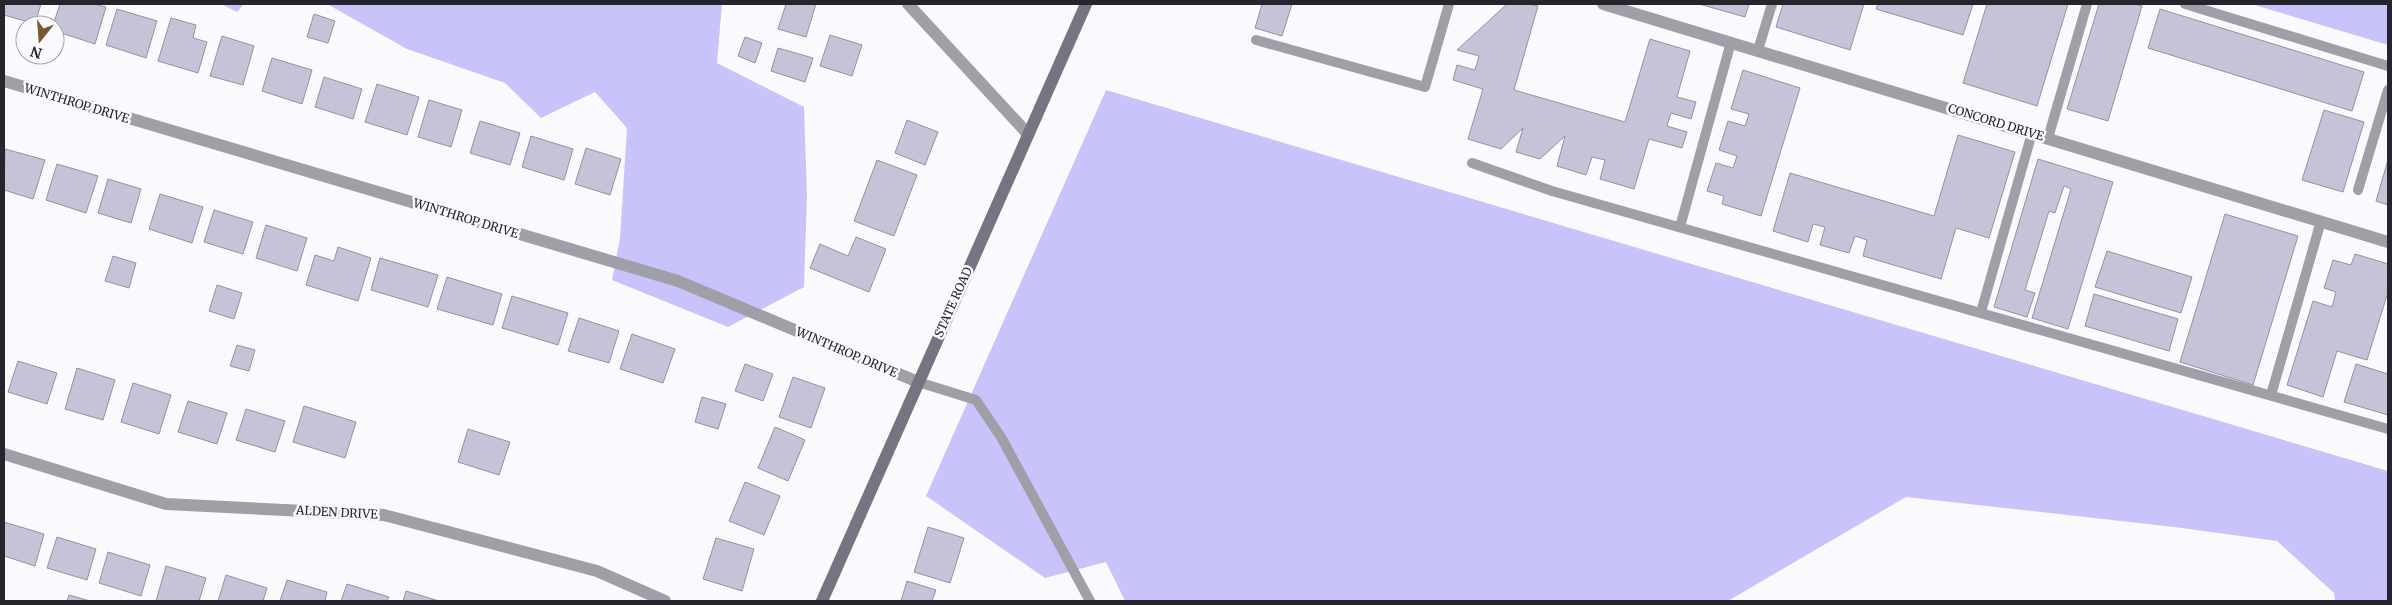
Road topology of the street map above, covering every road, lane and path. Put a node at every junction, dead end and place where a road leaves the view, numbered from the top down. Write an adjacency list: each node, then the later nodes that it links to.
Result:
1 (908, 4): 14 (street)
2 (1086, 4): 14 (main road, STATE ROAD)
3 (1449, 4): 8 (lane)
4 (1603, 4): 9 (street, CONCORD DRIVE)
5 (1772, 4): 10 (lane)
6 (2087, 4): 16 (lane)
7 (2185, 4): 11 (lane)
8 (1256, 40)
9 (1731, 42): 10 (street, CONCORD DRIVE); 20 (lane)
10 (1758, 50): 15 (street, CONCORD DRIVE)
11 (2388, 66)
12 (4, 81): 23 (street, WINTHROP DRIVE)
13 (2388, 90): 18 (lane)
14 (1027, 133): 23 (main road, STATE ROAD)
15 (2032, 133): 16 (street, CONCORD DRIVE); 22 (lane)
16 (2048, 138): 19 (street, CONCORD DRIVE)
17 (1472, 163): 20 (lane)
18 (2358, 190)
19 (2321, 221): 21 (street, CONCORD DRIVE); 24 (lane)
20 (1680, 228): 22 (lane)
21 (2388, 242)
22 (1981, 312): 24 (lane)
23 (918, 382): 28 (main road, STATE ROAD); 29 (lane)
24 (2271, 395): 25 (lane)
25 (2388, 429)
26 (4, 454): 27 (street, ALDEN DRIVE)
27 (665, 601)
28 (822, 601)
29 (1090, 601)

